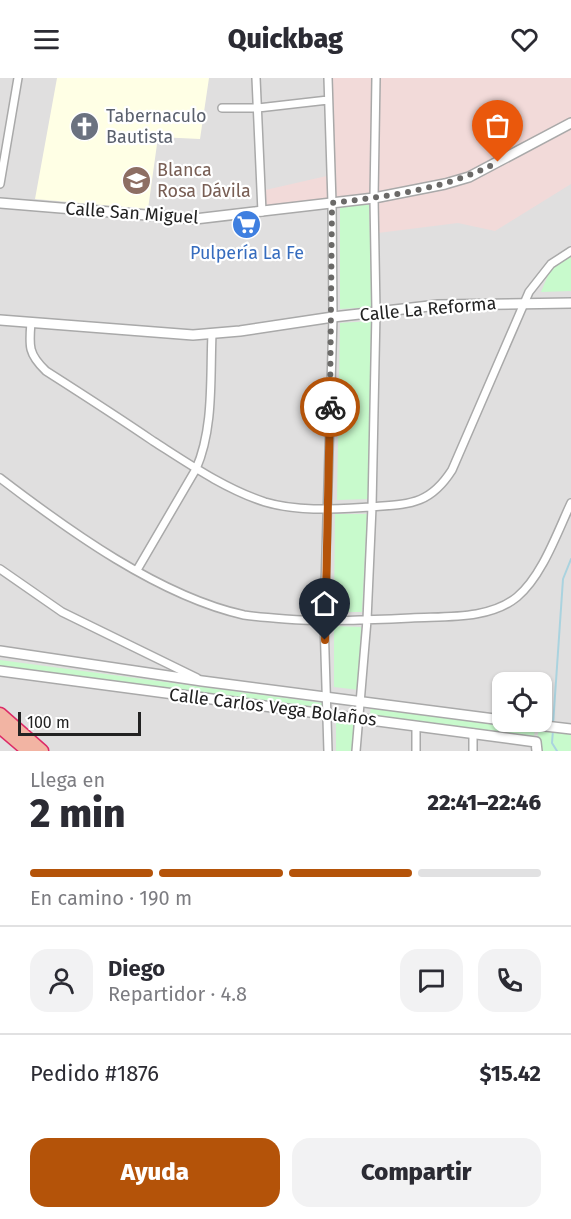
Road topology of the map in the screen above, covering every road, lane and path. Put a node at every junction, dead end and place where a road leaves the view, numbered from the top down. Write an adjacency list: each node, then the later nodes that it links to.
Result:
1 (18, 78): 9 (street)
2 (256, 78): 7 (street)
3 (328, 78): 5 (street)
4 (376, 78): 10 (street)
5 (328, 100): 7 (street); 12 (street)
6 (222, 108): 7 (street)
7 (258, 108): 13 (street)
8 (571, 123): 10 (street, Calle San Miguel)
9 (0, 184)
10 (374, 198): 12 (street, Calle San Miguel); 17 (street)
11 (0, 202): 13 (street, Calle San Miguel)
12 (332, 203): 13 (street, Calle San Miguel); 18 (street)
13 (262, 212)
14 (571, 251): 15 (street)
15 (525, 302): 16 (street, Calle La Reforma); 17 (street, Calle La Reforma); 25 (street)
16 (571, 303)
17 (376, 312): 18 (street, Calle La Reforma); 25 (street)
18 (333, 317): 21 (street, Calle La Reforma); 26 (street)
19 (0, 320): 20 (street, Calle La Reforma)
20 (31, 322): 21 (street, Calle La Reforma); 22 (street)
21 (212, 334): 22 (street)
22 (196, 469): 26 (street); 28 (street)
23 (0, 478): 28 (street)
24 (571, 503): 29 (street)
25 (372, 507): 26 (street); 29 (street)
26 (328, 510): 30 (street)
27 (0, 569): 33 (street)
28 (137, 570): 30 (street)
29 (366, 620): 30 (street); 35 (street)
30 (324, 621): 34 (street)
31 (0, 651): 33 (street, Calle Carlos Vega Bolaños)
32 (0, 671): 37 (street, Calle Carlos Vega Bolaños)
33 (202, 681): 34 (street, Calle Carlos Vega Bolaños)
34 (327, 697): 35 (street, Calle Carlos Vega Bolaños); 37 (street)
35 (359, 702): 38 (street); 39 (street, Calle Carlos Vega Bolaños)
36 (0, 714): 47 (highway)
37 (327, 714): 38 (street, Calle Carlos Vega Bolaños); 48 (street)
38 (357, 718): 40 (street, Calle Carlos Vega Bolaños); 49 (street)
39 (492, 719)
40 (416, 726): 44 (street, Calle Carlos Vega Bolaños); 50 (street)
41 (0, 727): 46 (highway)
42 (552, 727): 43 (street)
43 (571, 729)
44 (473, 733): 45 (street, Calle Carlos Vega Bolaños); 51 (street)
45 (537, 746)
46 (28, 751)
47 (42, 751)
48 (328, 751)
49 (356, 751)
50 (416, 751)
51 (473, 751)

